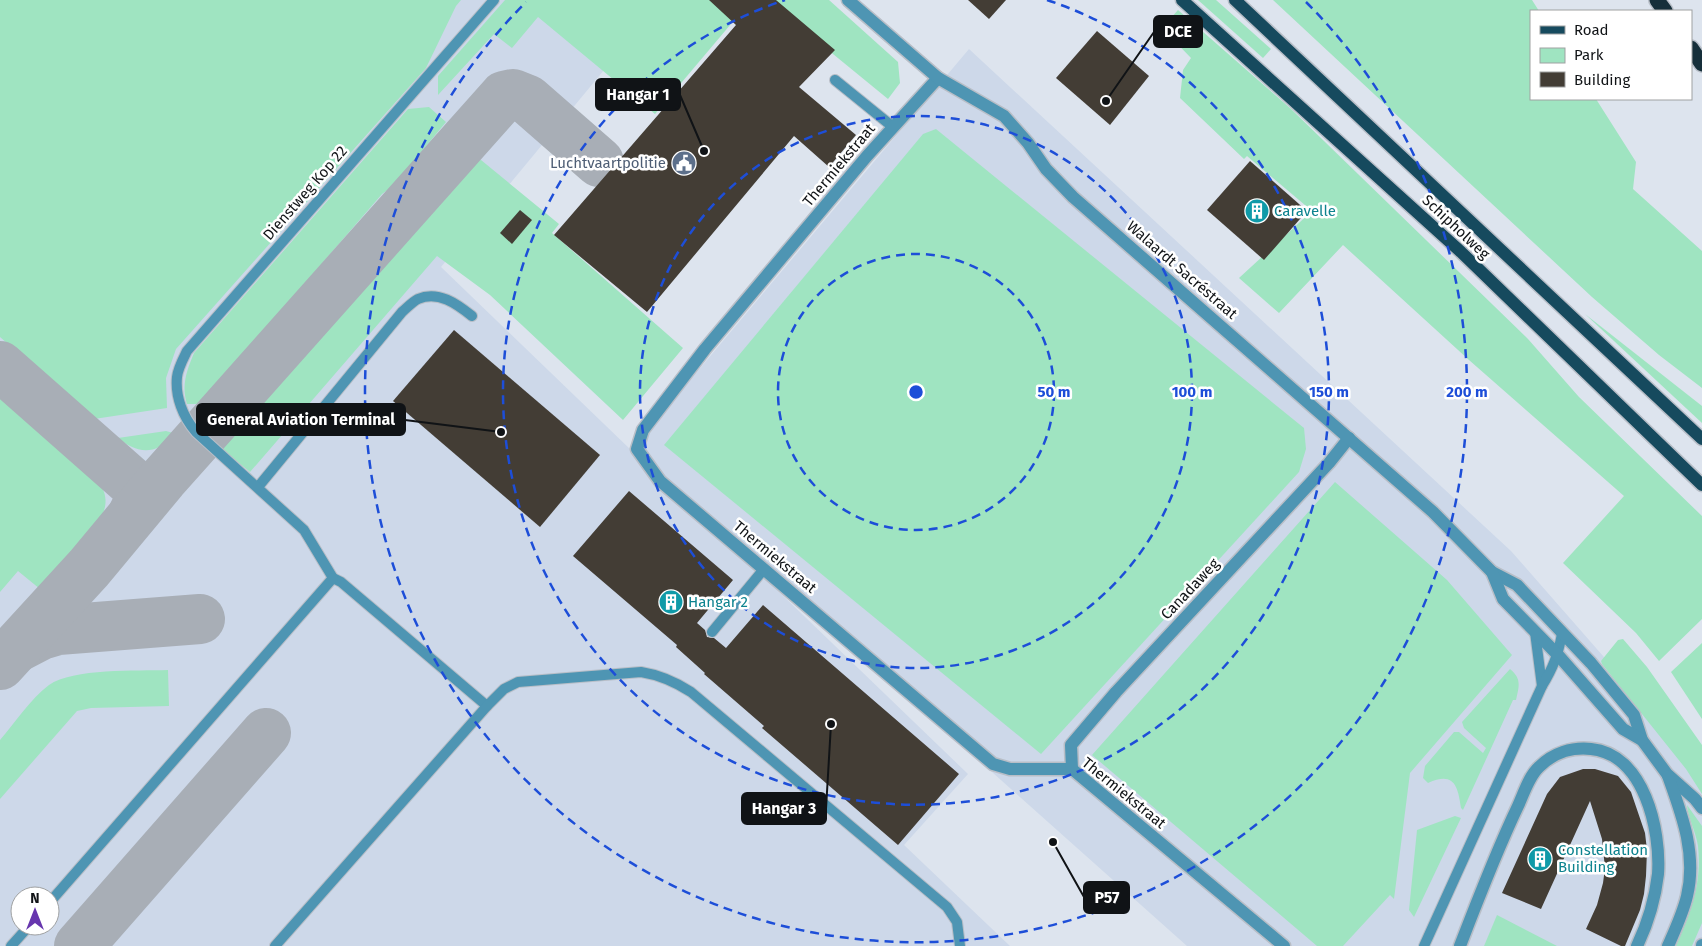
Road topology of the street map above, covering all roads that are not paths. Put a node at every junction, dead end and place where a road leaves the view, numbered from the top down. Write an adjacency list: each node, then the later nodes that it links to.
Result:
1 (494, 0): 14 (lane, Dienstweg Kop 22)
2 (848, 0): 7 (street, Walaardt Sacréstraat)
3 (1182, 0): 13 (main road, Schipholweg)
4 (1235, 0): 12 (main road, Schipholweg)
5 (1692, 49): 6 (highway)
6 (1702, 64)
7 (938, 78): 9 (street, Thermiekstraat); 11 (street, Walaardt Sacréstraat)
8 (836, 80): 9 (lane)
9 (893, 127): 15 (street, Thermiekstraat)
10 (472, 316): 14 (lane)
11 (1349, 438): 16 (street, Walaardt Sacréstraat); 25 (street, Canadaweg)
12 (1702, 439)
13 (1702, 485)
14 (258, 487): 17 (lane)
15 (764, 569): 18 (lane); 25 (street, Thermiekstraat)
16 (1492, 572): 19 (street, Walaardt Sacréstraat); 20 (street, Walaardt Sacréstraat)
17 (333, 578): 23 (lane); 28 (lane)
18 (712, 632)
19 (1535, 632): 21 (street, Walaardt Sacréstraat); 22 (lane)
20 (1562, 634): 21 (lane); 24 (street, Walaardt Sacréstraat)
21 (1558, 655): 22 (lane); 24 (street, Walaardt Sacréstraat)
22 (1542, 686): 34 (lane)
23 (487, 706): 31 (lane); 32 (lane)
24 (1642, 740): 26 (street)
25 (1072, 769): 33 (street, Thermiekstraat)
26 (1667, 774): 27 (street); 37 (street)
27 (1702, 808)
28 (60, 891)
29 (20, 936): 30 (lane)
30 (12, 946)
31 (275, 946)
32 (960, 946)
33 (1284, 946)
34 (1424, 946)
35 (1460, 946): 36 (street)
36 (1637, 946)
37 (1668, 946)

